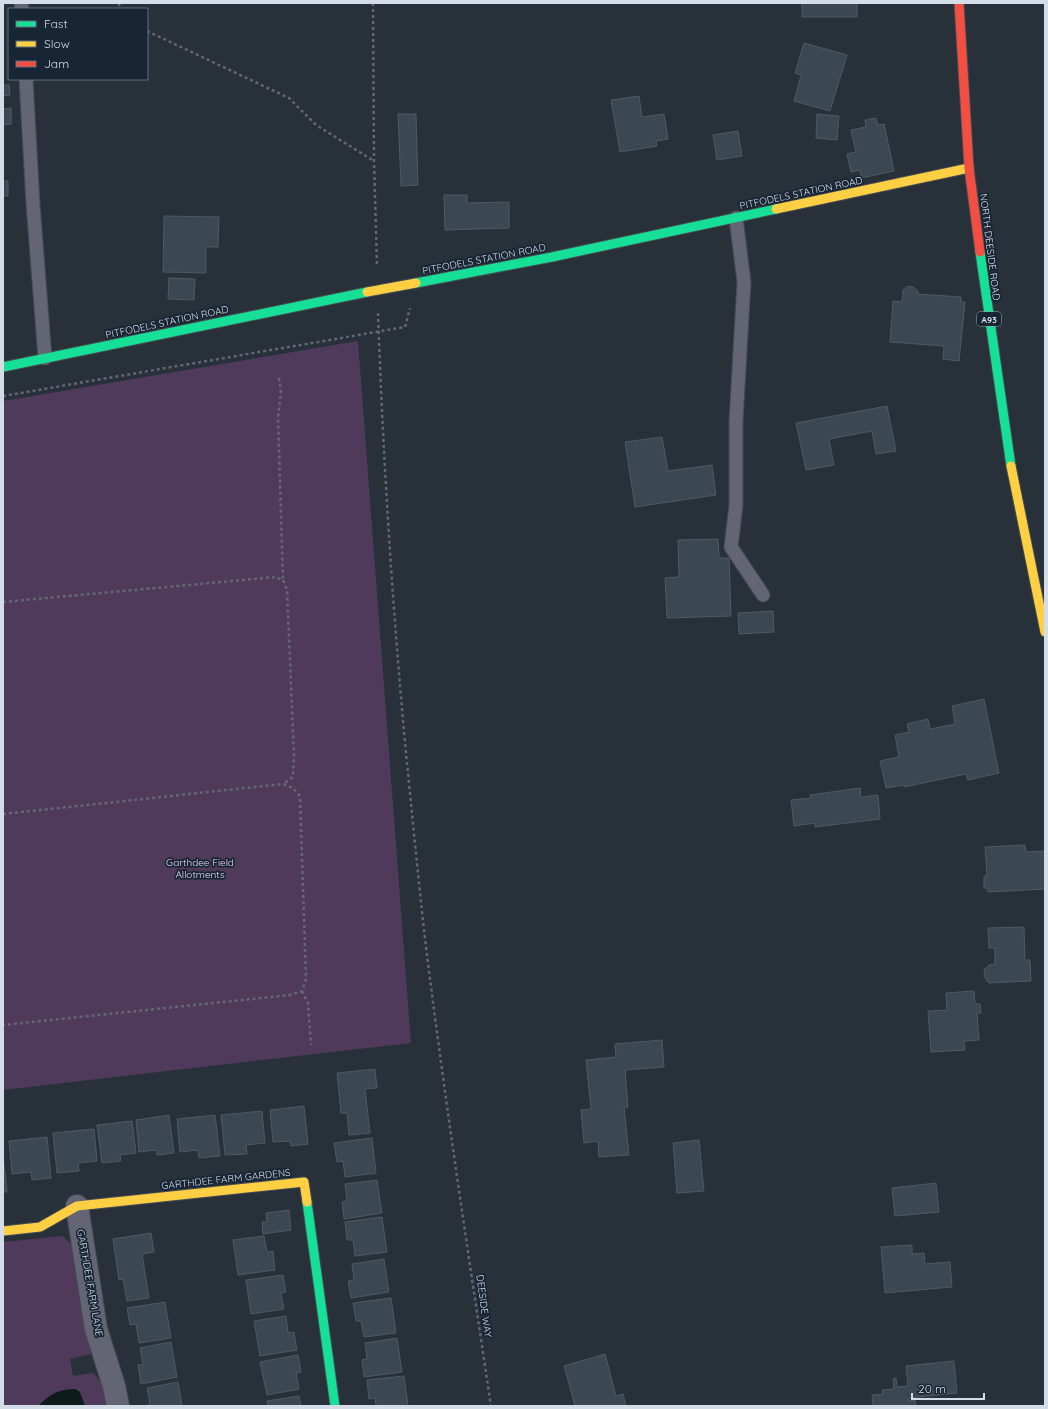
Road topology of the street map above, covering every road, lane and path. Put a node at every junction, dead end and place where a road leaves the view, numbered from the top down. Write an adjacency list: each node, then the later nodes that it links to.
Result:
1 (372, 3): 5 (path)
2 (958, 3): 6 (street, NORTH DEESIDE ROAD / A93)
3 (148, 32): 5 (path)
4 (26, 80): 12 (lane)
5 (374, 161): 8 (path)
6 (969, 168): 7 (street, PITFODELS STATION ROAD); 19 (street, NORTH DEESIDE ROAD / A93)
7 (736, 218): 9 (street, PITFODELS STATION ROAD); 17 (lane)
8 (377, 269)
9 (416, 283): 11 (path); 12 (street, PITFODELS STATION ROAD, bridge)
10 (378, 309): 11 (path, DEESIDE WAY)
11 (379, 332): 15 (path); 29 (path, DEESIDE WAY)
12 (46, 358): 13 (street, PITFODELS STATION ROAD)
13 (3, 367)
14 (279, 378): 16 (path)
15 (3, 396)
16 (283, 580): 18 (path); 20 (path)
17 (764, 595)
18 (3, 602)
19 (1045, 632)
20 (283, 784): 21 (path); 22 (path)
21 (3, 814)
22 (302, 991): 23 (path); 24 (path)
23 (3, 1025)
24 (311, 1045)
25 (77, 1206): 26 (street, GARTHDEE FARM GARDENS); 27 (street, GARTHDEE FARM LANE); 28 (street, GARTHDEE FARM GARDENS)
26 (3, 1231)
27 (118, 1406)
28 (334, 1406)
29 (491, 1406)

